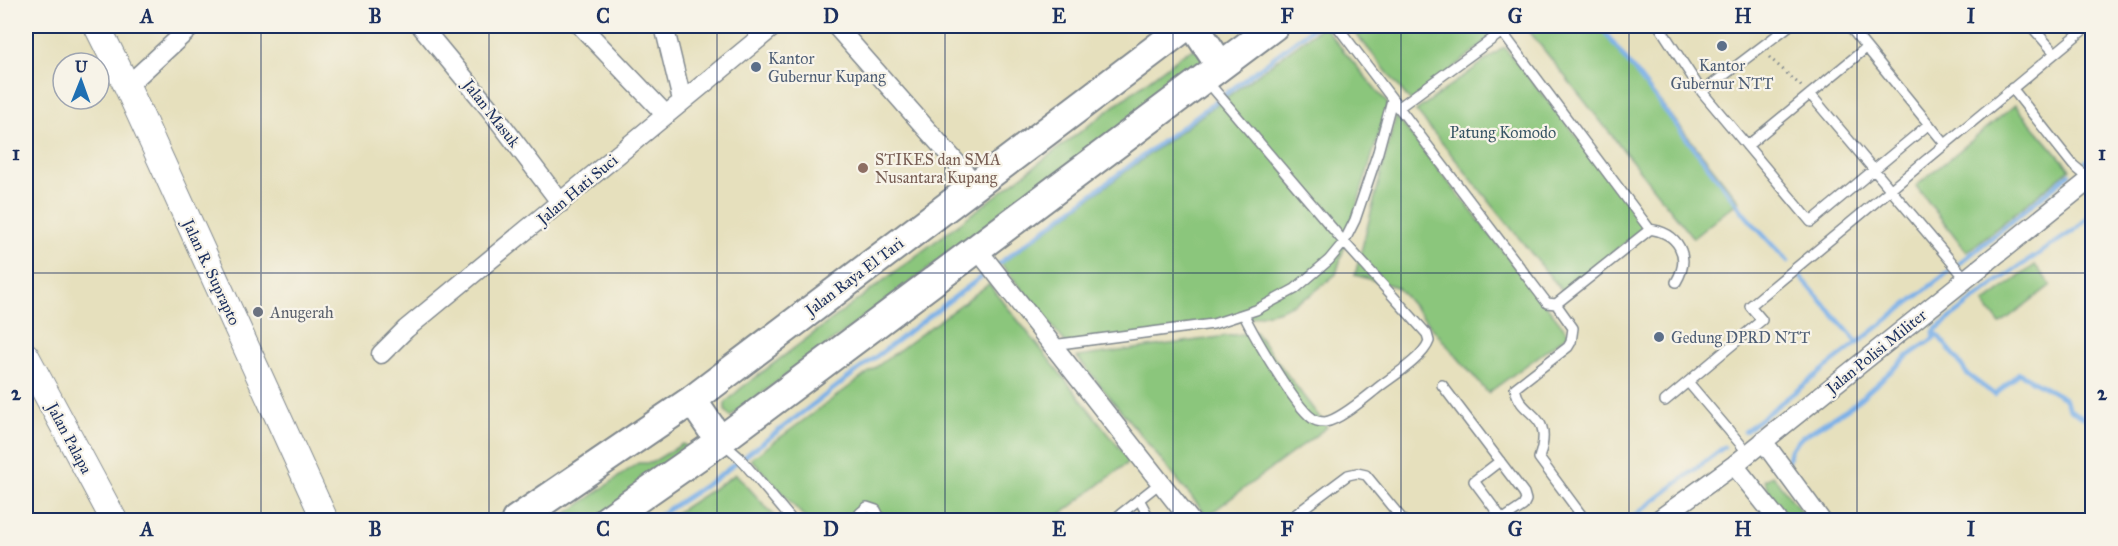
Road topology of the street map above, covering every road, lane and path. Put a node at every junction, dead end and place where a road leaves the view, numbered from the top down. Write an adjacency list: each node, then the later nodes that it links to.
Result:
1 (97, 26): 22 (street, Jalan R. Suprapto)
2 (192, 26): 22 (street)
3 (421, 26): 36 (street, Jalan Masuk)
4 (581, 26): 28 (street)
5 (664, 26): 26 (street)
6 (774, 26): 26 (street, Jalan Hati Suci)
7 (836, 26): 34 (street)
8 (1186, 26): 34 (main road, Jalan Raya El Tari)
9 (1194, 26): 21 (main road)
10 (1274, 26): 21 (main road)
11 (1337, 26): 27 (lane)
12 (1659, 26): 24 (lane)
13 (1789, 26): 18 (lane)
14 (1850, 26): 19 (lane)
15 (2031, 26): 20 (lane)
16 (2088, 26): 20 (lane)
17 (1500, 29): 27 (lane); 37 (lane)
18 (1760, 48): 24 (lane); 25 (path)
19 (1866, 48): 25 (lane); 29 (lane)
20 (2055, 53): 23 (lane)
21 (1214, 78): 38 (lane); 39 (main road)
22 (127, 86): 59 (street, Jalan R. Suprapto)
23 (2012, 88): 30 (lane); 33 (lane)
24 (1702, 93): 31 (lane)
25 (1810, 94): 31 (lane); 32 (lane)
26 (682, 100): 28 (street, Jalan Hati Suci)
27 (1395, 104): 38 (lane); 42 (lane)
28 (666, 115): 36 (street, Jalan Hati Suci)
29 (1929, 124): 30 (lane); 32 (lane)
30 (1945, 144): 35 (lane)
31 (1747, 146): 32 (lane)
32 (1874, 170): 35 (lane)
33 (2092, 179): 40 (street, Jalan Polisi Militer)
34 (975, 184): 49 (main road, Jalan Raya El Tari)
35 (1890, 190): 40 (lane); 47 (lane)
36 (561, 203): 45 (street, Jalan Hati Suci)
37 (1648, 229): 41 (lane); 42 (lane)
38 (1344, 242): 43 (lane); 43 (lane)
39 (981, 254): 44 (street); 51 (main road)
40 (1966, 279): 52 (street, Jalan Polisi Militer)
41 (1676, 282)
42 (1556, 304): 71 (lane)
43 (1244, 315): 44 (lane)
44 (1052, 345): 55 (street)
45 (381, 354)
46 (26, 356): 58 (street, Jalan Palapa)
47 (1688, 382): 50 (lane); 53 (lane)
48 (1442, 385): 54 (lane)
49 (692, 399): 51 (main road); 60 (main road, Jalan Raya El Tari)
50 (1665, 401)
51 (720, 441): 61 (main road); 62 (lane)
52 (1763, 441): 53 (street, Jalan Polisi Militer); 73 (street)
53 (1741, 459): 57 (street, Jalan Polisi Militer); 72 (street)
54 (1500, 461): 70 (lane); 70 (lane)
55 (1160, 483): 56 (lane); 67 (street)
56 (1138, 499): 65 (lane); 66 (lane)
57 (1666, 518)
58 (109, 519)
59 (325, 520)
60 (516, 520)
61 (607, 520)
62 (792, 520)
63 (861, 520): 64 (lane)
64 (877, 520)
65 (1113, 520)
66 (1149, 520)
67 (1190, 520)
68 (1288, 520): 69 (lane)
69 (1403, 520)
70 (1503, 520)
71 (1585, 520)
72 (1778, 520)
73 (1821, 520)

